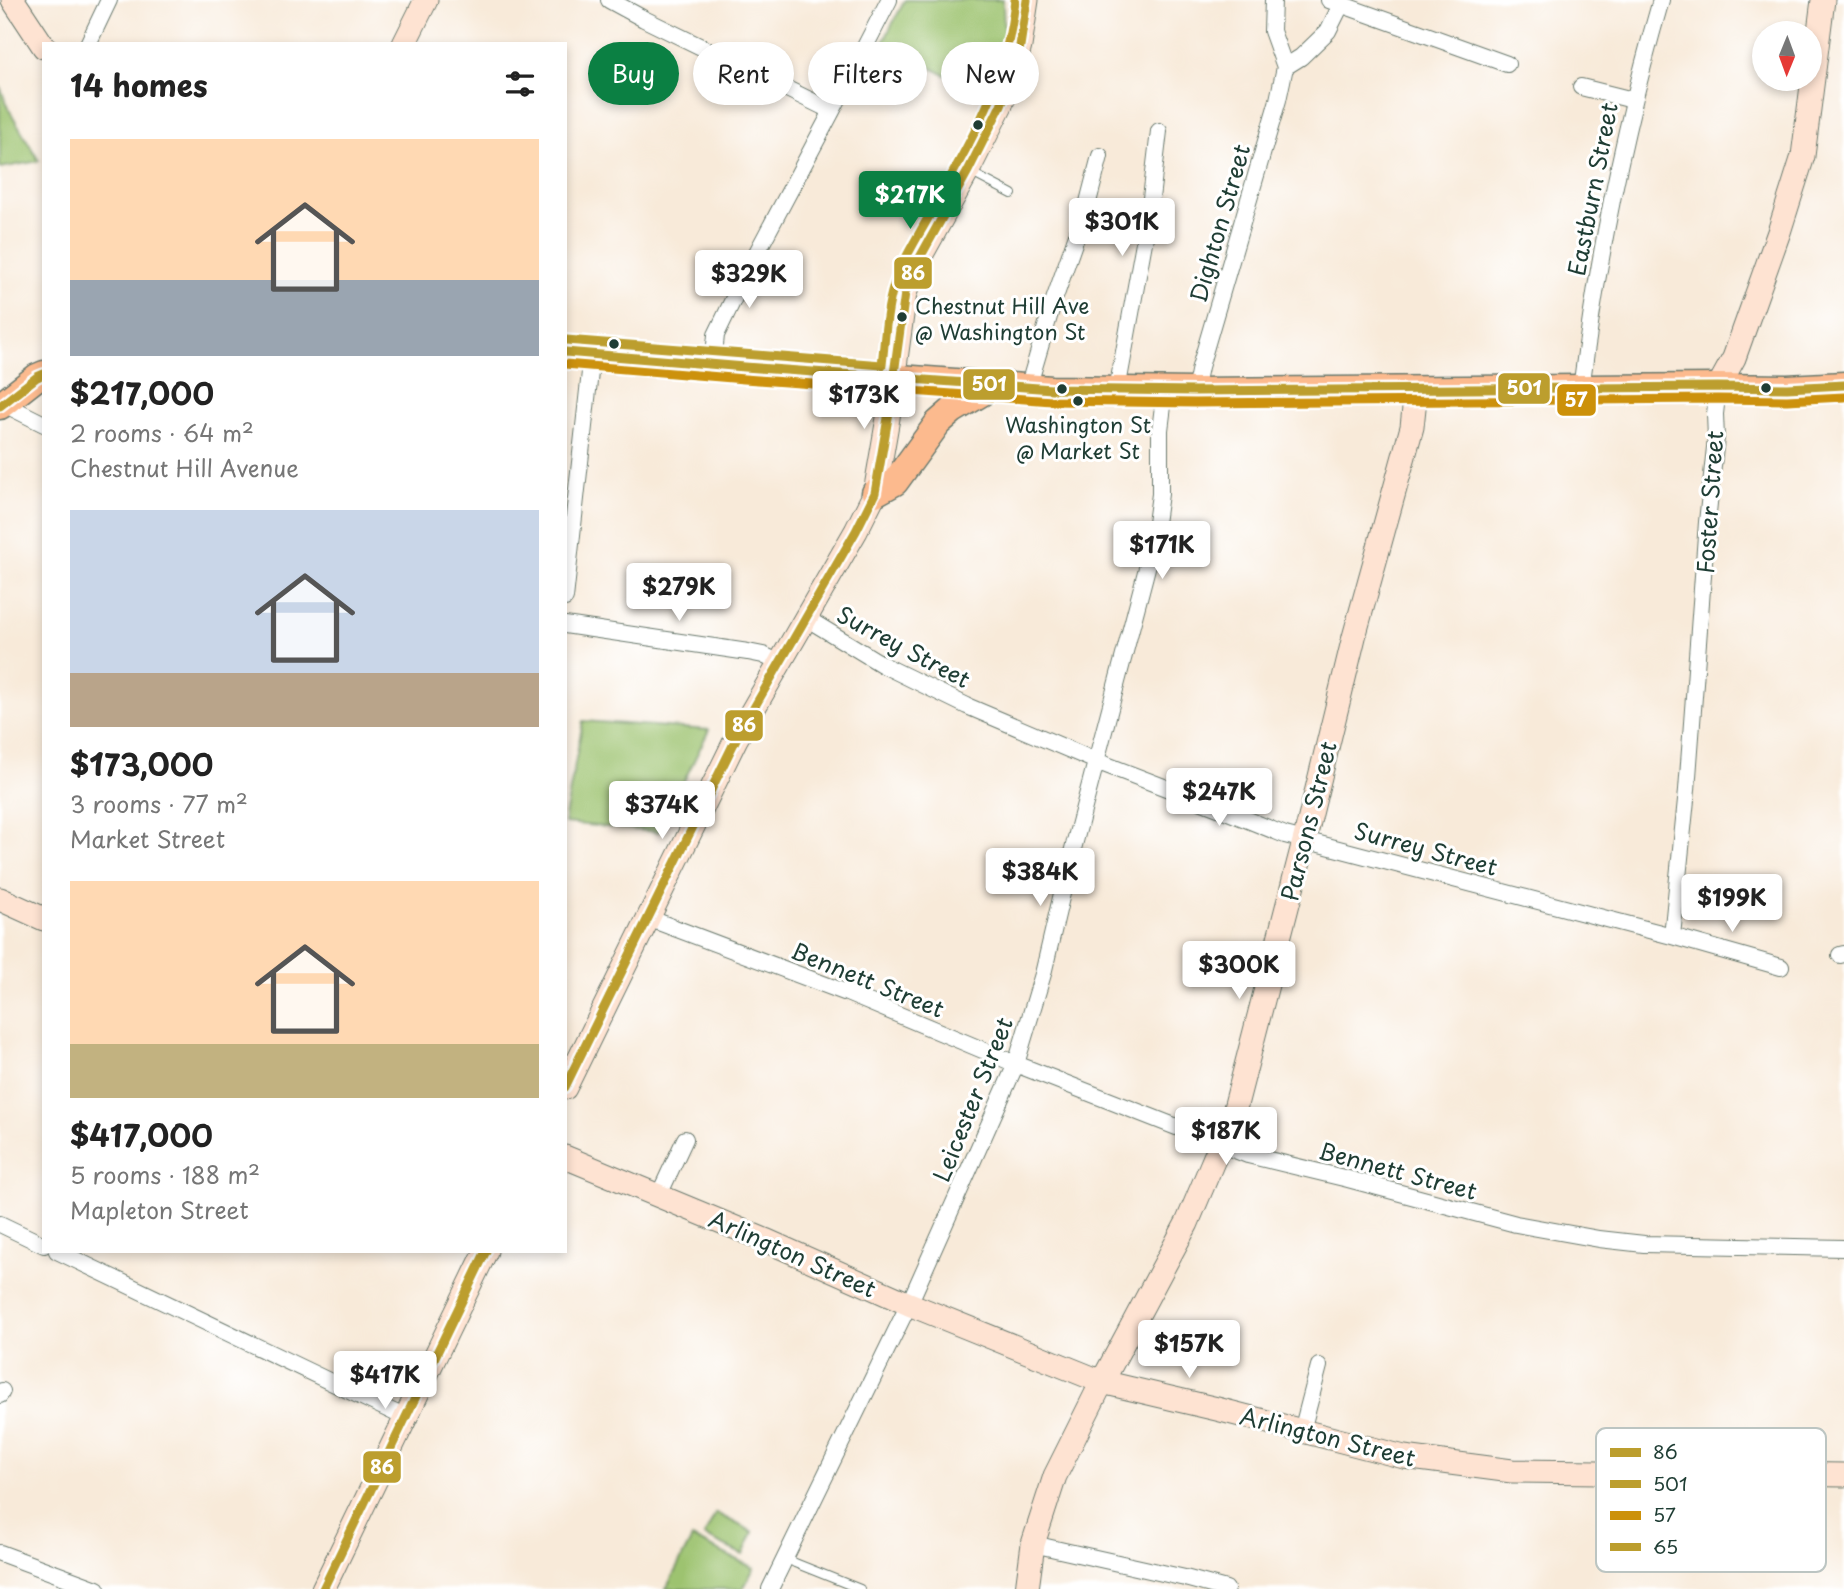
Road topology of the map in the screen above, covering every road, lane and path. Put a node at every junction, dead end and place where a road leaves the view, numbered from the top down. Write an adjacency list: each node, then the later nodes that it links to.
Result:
1 (13, 0): 13 (street)
2 (109, 0): 11 (street)
3 (426, 0): 12 (street)
4 (609, 0): 18 (street)
5 (889, 0): 18 (street)
6 (1027, 0): 21 (street)
7 (1273, 0): 15 (street)
8 (1661, 0): 17 (street, Eastburn Street)
9 (1823, 0): 30 (street, Foster Street)
10 (1335, 2): 14 (street); 15 (street)
11 (89, 42)
12 (405, 42)
13 (42, 44)
14 (1507, 65)
15 (1285, 67): 36 (street, Dighton Street)
16 (1581, 87): 17 (street)
17 (1633, 100): 33 (street, Eastburn Street)
18 (832, 111): 25 (street)
19 (1160, 131): 34 (street)
20 (1100, 156): 31 (street)
21 (968, 171): 22 (lane); 27 (street)
22 (1012, 194)
23 (567, 352): 24 (main road)
24 (592, 355): 25 (main road); 41 (street)
25 (713, 365): 27 (main road)
26 (42, 375): 38 (main road)
27 (893, 378): 29 (main road); 40 (street)
28 (1844, 384): 30 (main road)
29 (993, 386): 31 (main road); 40 (main road)
30 (1718, 387): 33 (main road); 50 (street, Foster Street)
31 (1028, 388): 34 (main road)
32 (1416, 389): 33 (main road); 36 (main road); 46 (street, Parsons Street)
33 (1581, 389)
34 (1117, 390): 35 (main road)
35 (1165, 390): 36 (main road); 45 (street, Leicester Street)
36 (1195, 391)
37 (42, 398): 38 (main road)
38 (2, 405): 39 (street)
39 (42, 423)
40 (875, 493): 42 (street)
41 (567, 580)
42 (806, 618): 44 (street); 45 (street, Surrey Street)
43 (567, 625): 44 (street)
44 (780, 663): 49 (street)
45 (1096, 761): 46 (street, Surrey Street); 52 (street, Leicester Street)
46 (1304, 840): 50 (street, Surrey Street); 55 (street, Parsons Street)
47 (0, 899): 48 (street)
48 (42, 918)
49 (648, 918): 52 (street, Bennett Street); 53 (street)
50 (1672, 936): 51 (street, Surrey Street)
51 (1781, 967)
52 (1017, 1064): 55 (street, Bennett Street); 63 (street, Leicester Street)
53 (567, 1084)
54 (685, 1139): 57 (street)
55 (1220, 1145): 60 (street, Bennett Street); 65 (street, Parsons Street)
56 (567, 1158): 57 (street, Arlington Street)
57 (659, 1195): 63 (street, Arlington Street)
58 (0, 1224): 59 (street)
59 (42, 1244)
60 (1844, 1248)
61 (61, 1253): 66 (street)
62 (485, 1253): 66 (street)
63 (909, 1304): 65 (street, Arlington Street); 73 (street, Leicester Street)
64 (1320, 1366): 67 (street)
65 (1102, 1382): 67 (street, Arlington Street); 71 (street, Parsons Street)
66 (405, 1418): 75 (street)
67 (1302, 1431): 68 (street, Arlington Street)
68 (1596, 1472)
69 (1826, 1475): 70 (street, Arlington Street)
70 (1844, 1475)
71 (1033, 1544): 78 (street, Parsons Street); 79 (street)
72 (0, 1553): 74 (street)
73 (785, 1556): 76 (street, Leicester Street); 77 (lane)
74 (97, 1589)
75 (323, 1589)
76 (769, 1589)
77 (860, 1589)
78 (1027, 1589)
79 (1226, 1589)

